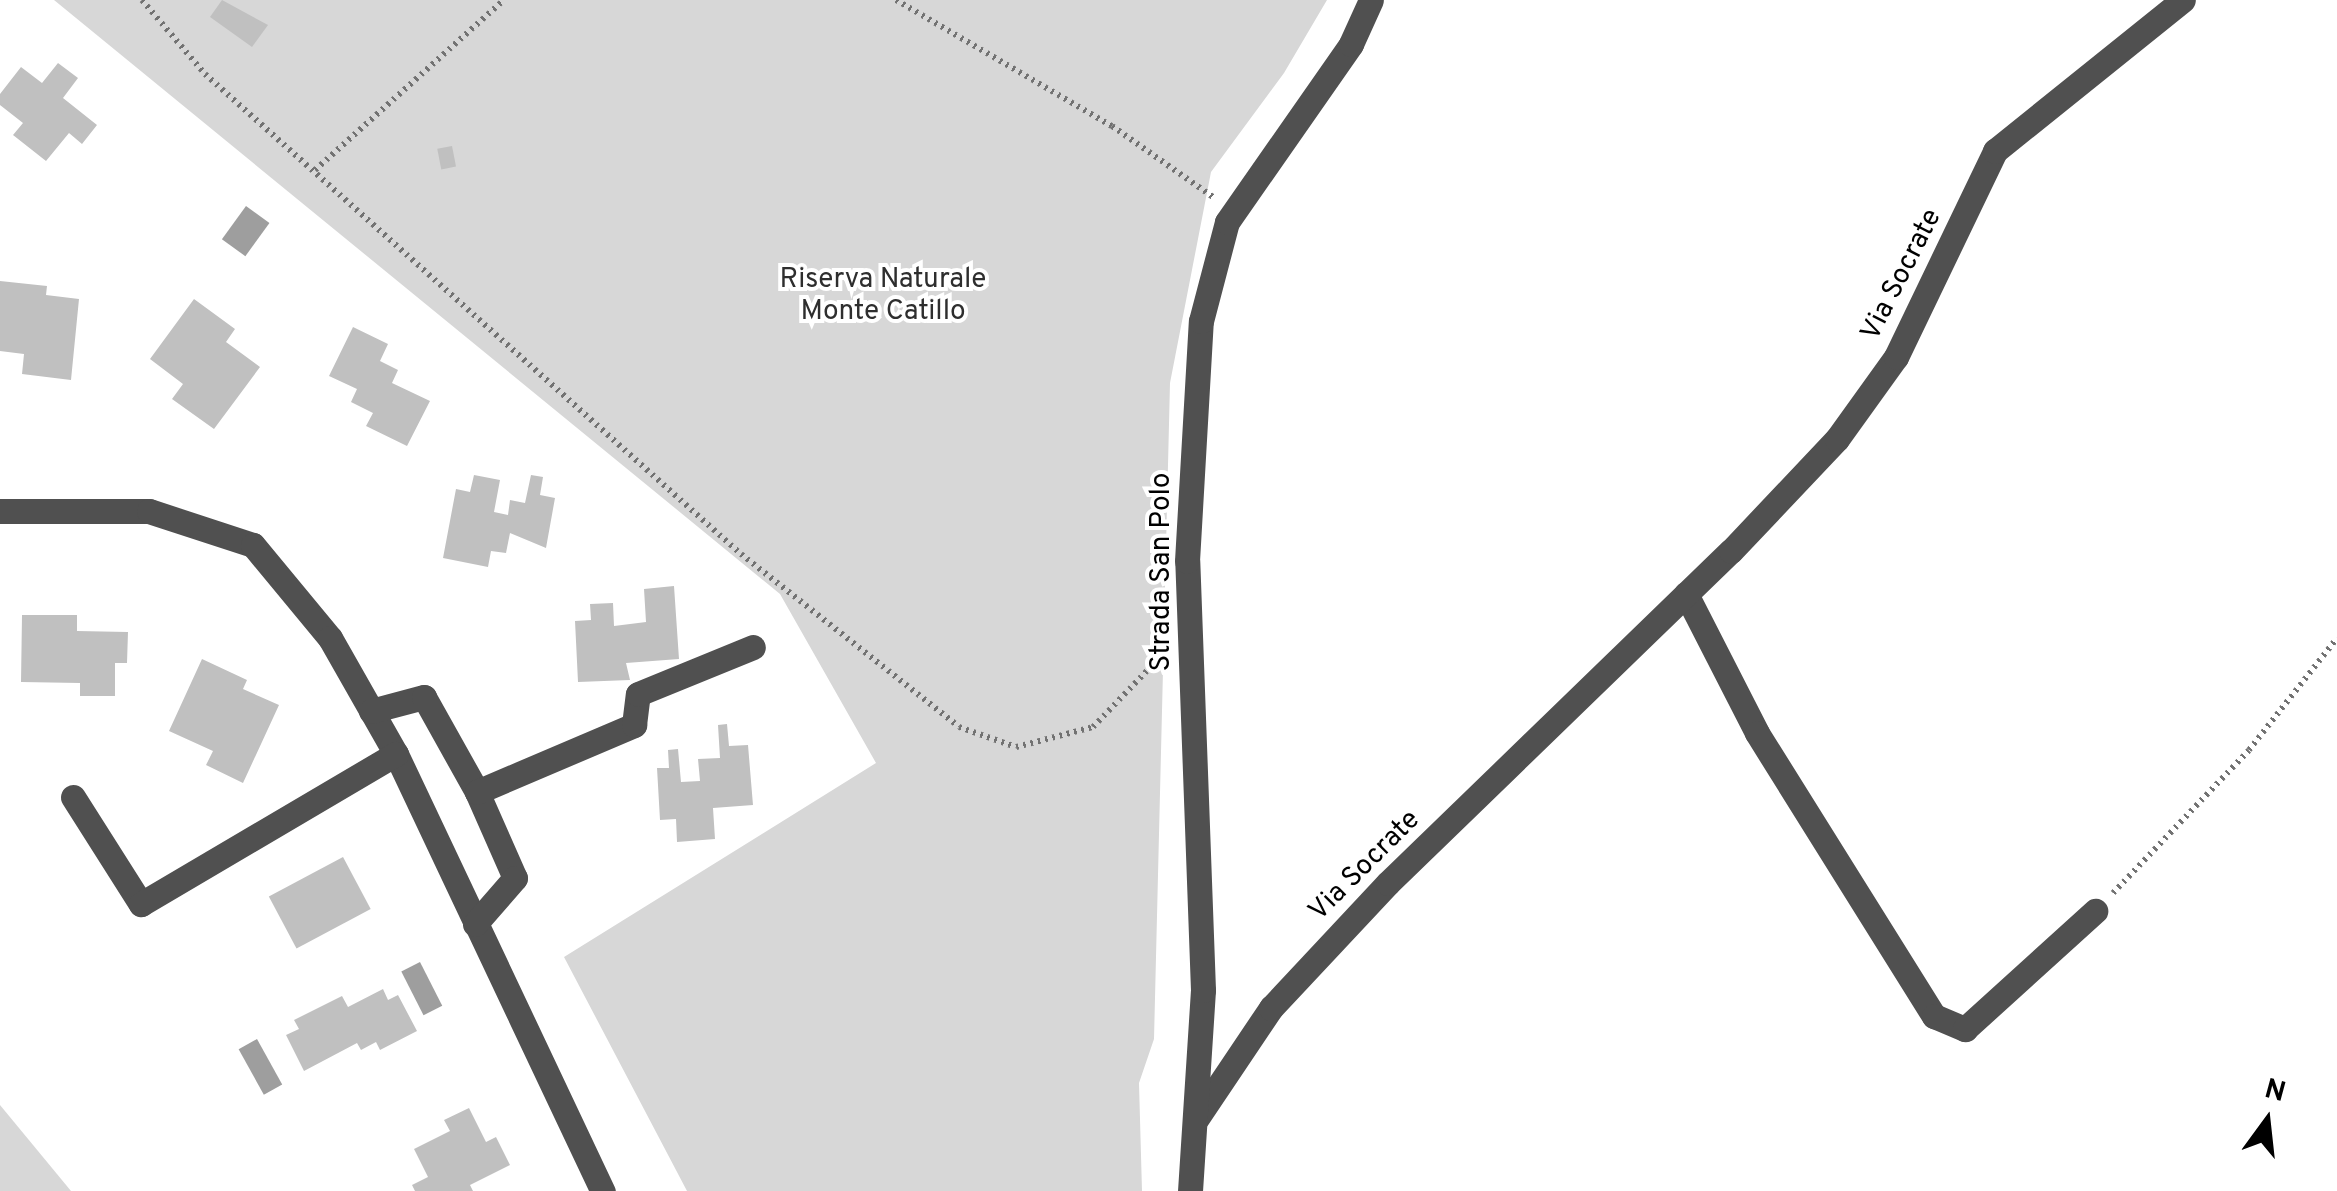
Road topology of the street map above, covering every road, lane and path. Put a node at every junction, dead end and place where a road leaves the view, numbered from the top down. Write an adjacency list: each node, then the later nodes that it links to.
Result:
1 (142, 0): 6 (path)
2 (504, 0): 6 (path)
3 (896, 0): 7 (path)
4 (1370, 0): 7 (street, Strada San Polo)
5 (2183, 0): 9 (street, Via Socrate)
6 (315, 170): 10 (path)
7 (1234, 211): 10 (street, Strada San Polo)
8 (0, 511): 13 (street)
9 (1686, 594): 17 (street); 19 (street, Via Socrate)
10 (1190, 622): 19 (street, Strada San Polo)
11 (2337, 638): 17 (path)
12 (753, 648): 15 (street)
13 (371, 711): 14 (street); 15 (street)
14 (396, 754): 16 (street); 18 (street)
15 (477, 792): 18 (street)
16 (73, 797)
17 (2095, 912)
18 (475, 924): 20 (street)
19 (1197, 1118): 21 (street, Strada San Polo)
20 (603, 1191)
21 (1190, 1191)

